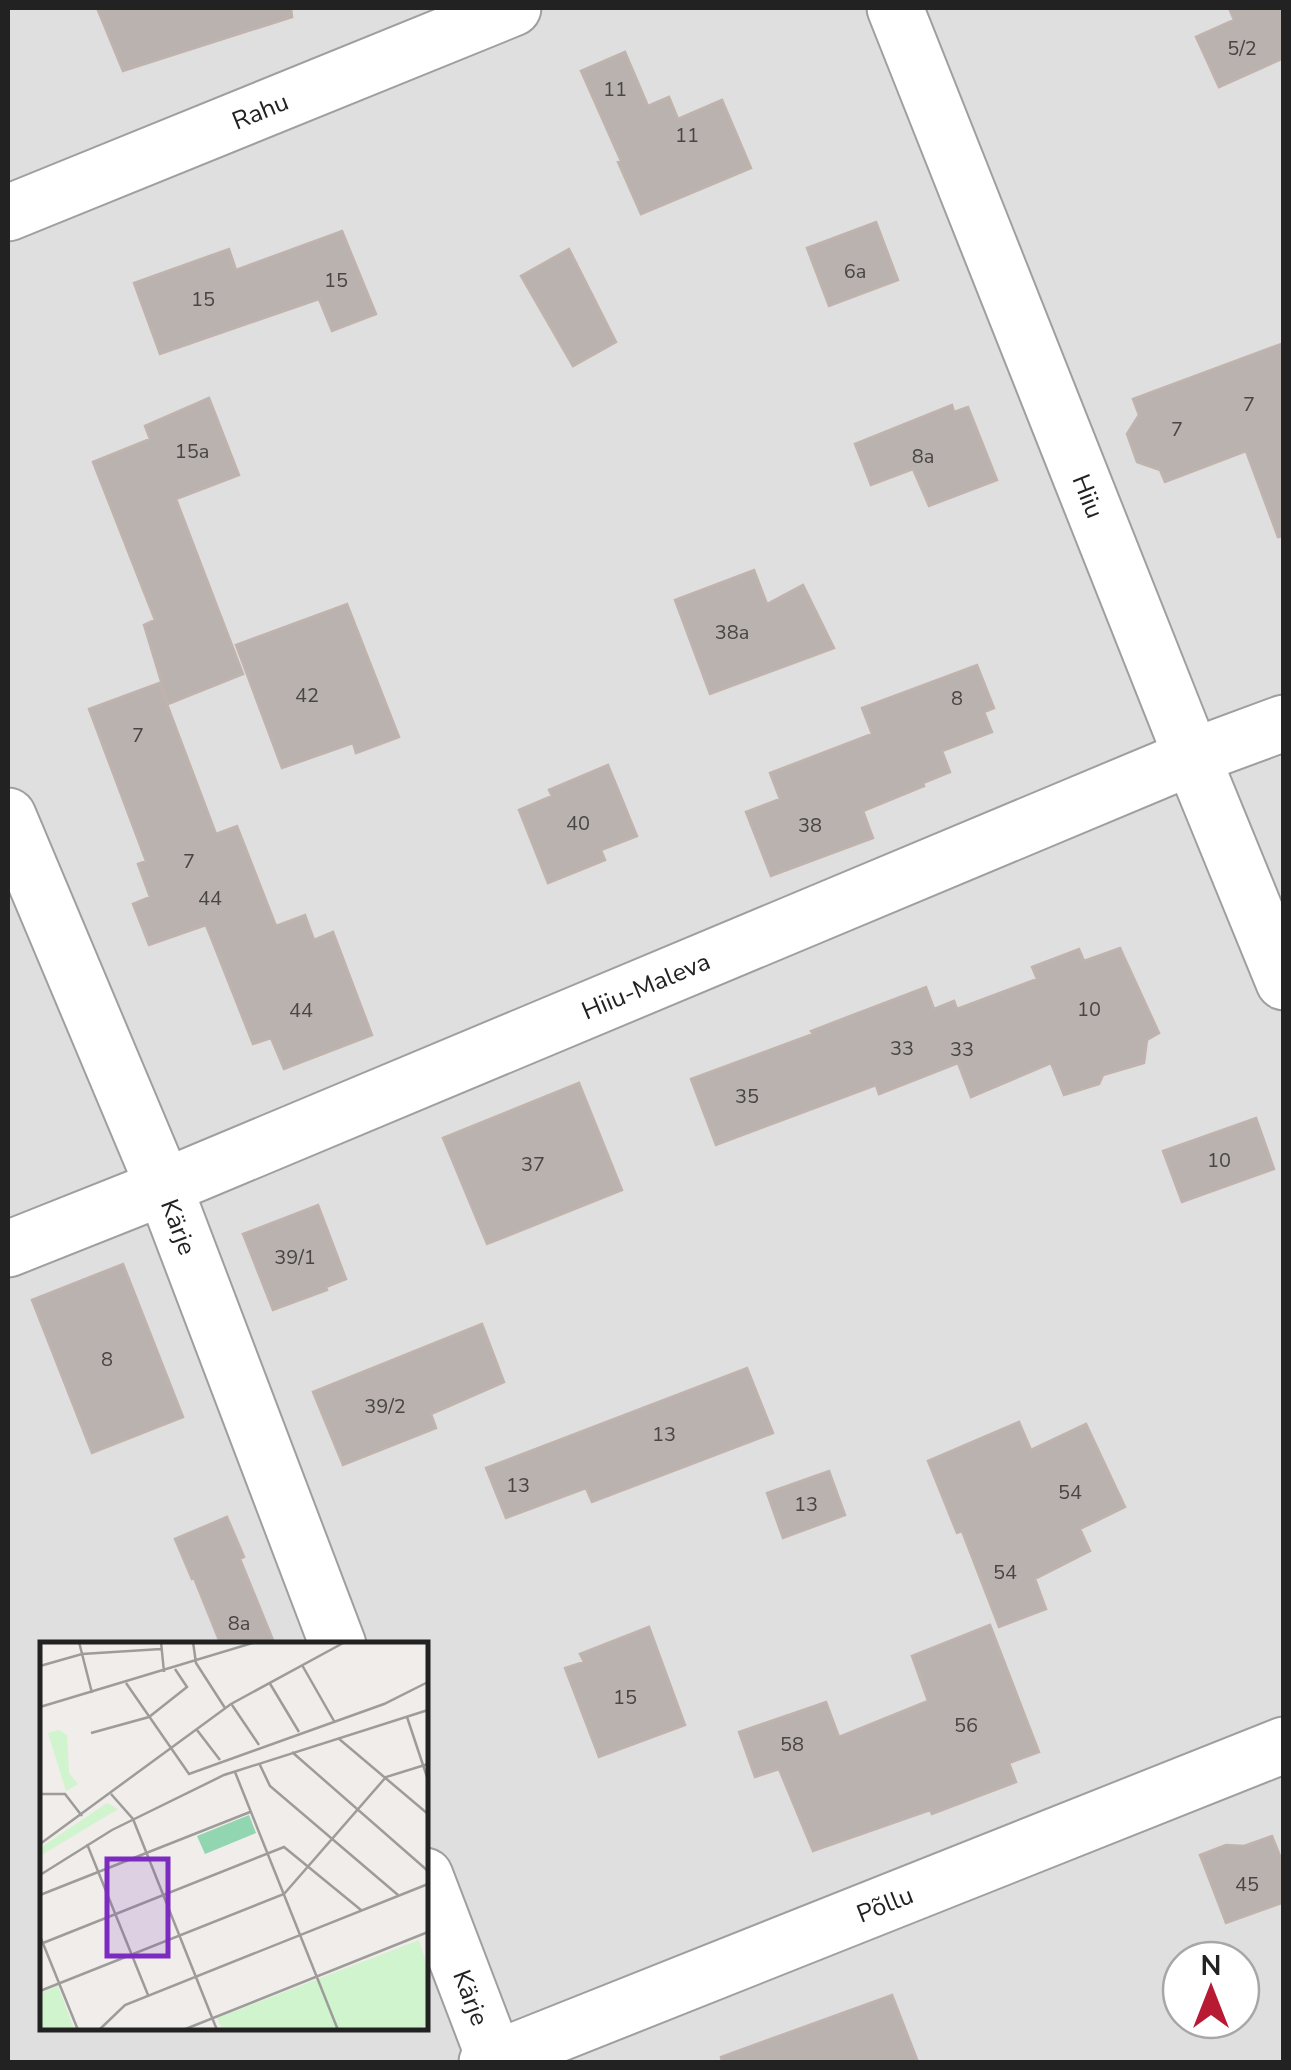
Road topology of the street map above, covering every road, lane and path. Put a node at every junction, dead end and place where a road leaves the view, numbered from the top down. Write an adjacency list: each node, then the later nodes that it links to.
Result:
1 (512, 8): 3 (street, Rahu)
2 (895, 8): 5 (street, Hiiu)
3 (8, 213)
4 (1284, 723): 5 (street, Hiiu-Maleva)
5 (1192, 757): 7 (street, Hiiu); 8 (street, Hiiu-Maleva)
6 (8, 816): 8 (street, Kärje)
7 (1284, 982)
8 (164, 1187): 9 (street, Hiiu-Maleva); 10 (street, Kärje)
9 (8, 1248)
10 (337, 1642)
11 (1284, 1746): 13 (street, Põllu)
12 (428, 1884): 13 (street, Kärje)
13 (492, 2062)

